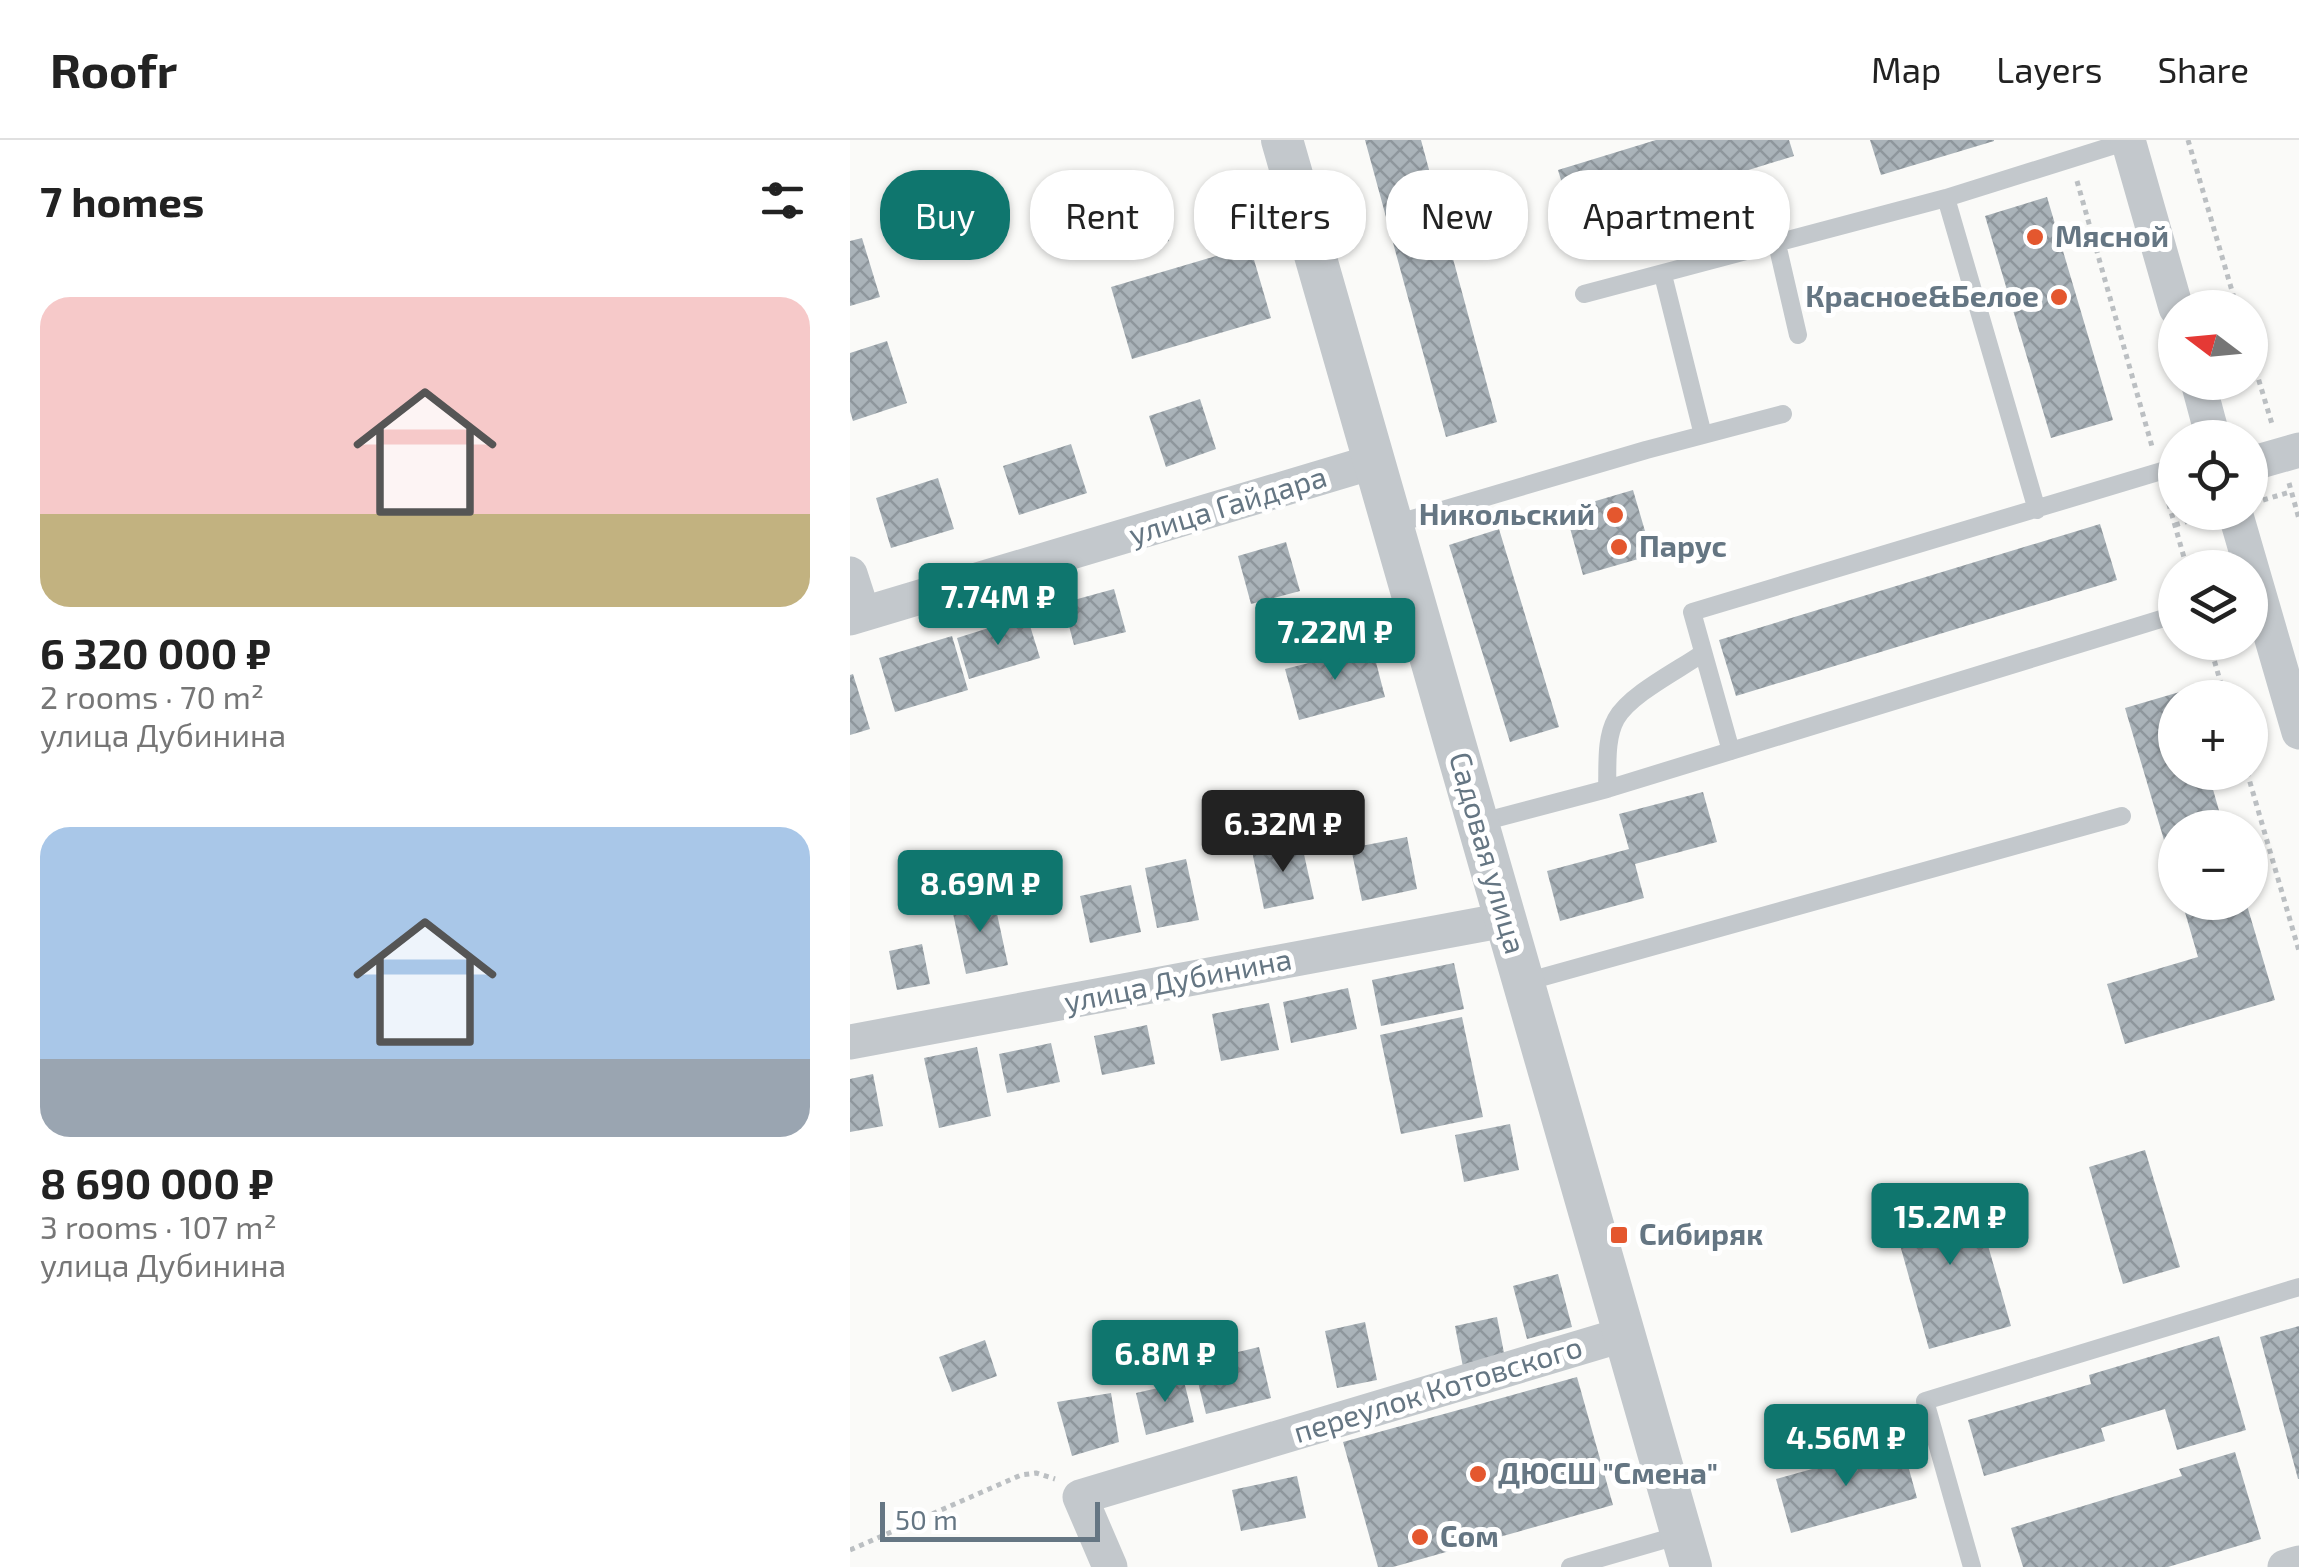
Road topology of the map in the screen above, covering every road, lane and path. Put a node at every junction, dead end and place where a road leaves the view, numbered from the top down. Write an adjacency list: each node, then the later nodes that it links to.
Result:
1 (1282, 140): 19 (street, Садовая улица)
2 (2128, 140): 4 (lane); 10 (street)
3 (2188, 140): 11 (path)
4 (2071, 159): 5 (lane); 17 (path)
5 (1946, 198): 6 (lane); 23 (lane)
6 (1790, 240)
7 (1718, 260): 9 (lane)
8 (1781, 260): 13 (lane)
9 (1663, 275): 12 (lane); 16 (lane)
10 (2171, 290)
11 (2233, 290)
12 (1584, 294)
13 (1798, 335)
14 (2263, 400): 18 (path)
15 (1782, 414): 16 (lane)
16 (1703, 435): 25 (lane)
17 (2158, 441)
18 (2277, 457): 21 (path)
19 (1376, 462): 25 (street, Садовая улица); 28 (street, улица Гайдара)
20 (2158, 473): 23 (lane)
21 (2291, 492): 22 (path); 24 (path)
22 (2268, 499)
23 (2038, 510): 30 (lane)
24 (2299, 519)
25 (1395, 524): 36 (street, Садовая улица)
26 (2239, 530): 31 (street)
27 (850, 574): 28 (street)
28 (856, 617)
29 (2158, 620): 32 (lane)
30 (1703, 653): 32 (lane); 33 (lane)
31 (2299, 732)
32 (1730, 751): 33 (lane)
33 (1606, 789): 36 (lane)
34 (2252, 790): 38 (path)
35 (2122, 816): 39 (lane)
36 (1477, 823): 37 (street, Садовая улица)
37 (1505, 920): 39 (street, Садовая улица); 40 (street, улица Дубинина)
38 (2299, 951)
39 (1524, 982): 42 (street, Садовая улица)
40 (850, 1042)
41 (2299, 1288): 49 (lane)
42 (1622, 1335): 43 (street, переулок Котовского); 45 (street, Садовая улица)
43 (1080, 1497): 44 (path); 47 (street)
44 (850, 1550)
45 (1686, 1551): 48 (lane)
46 (2299, 1563): 50 (street)
47 (1110, 1567)
48 (1570, 1567)
49 (1972, 1567)
50 (2285, 1567)

